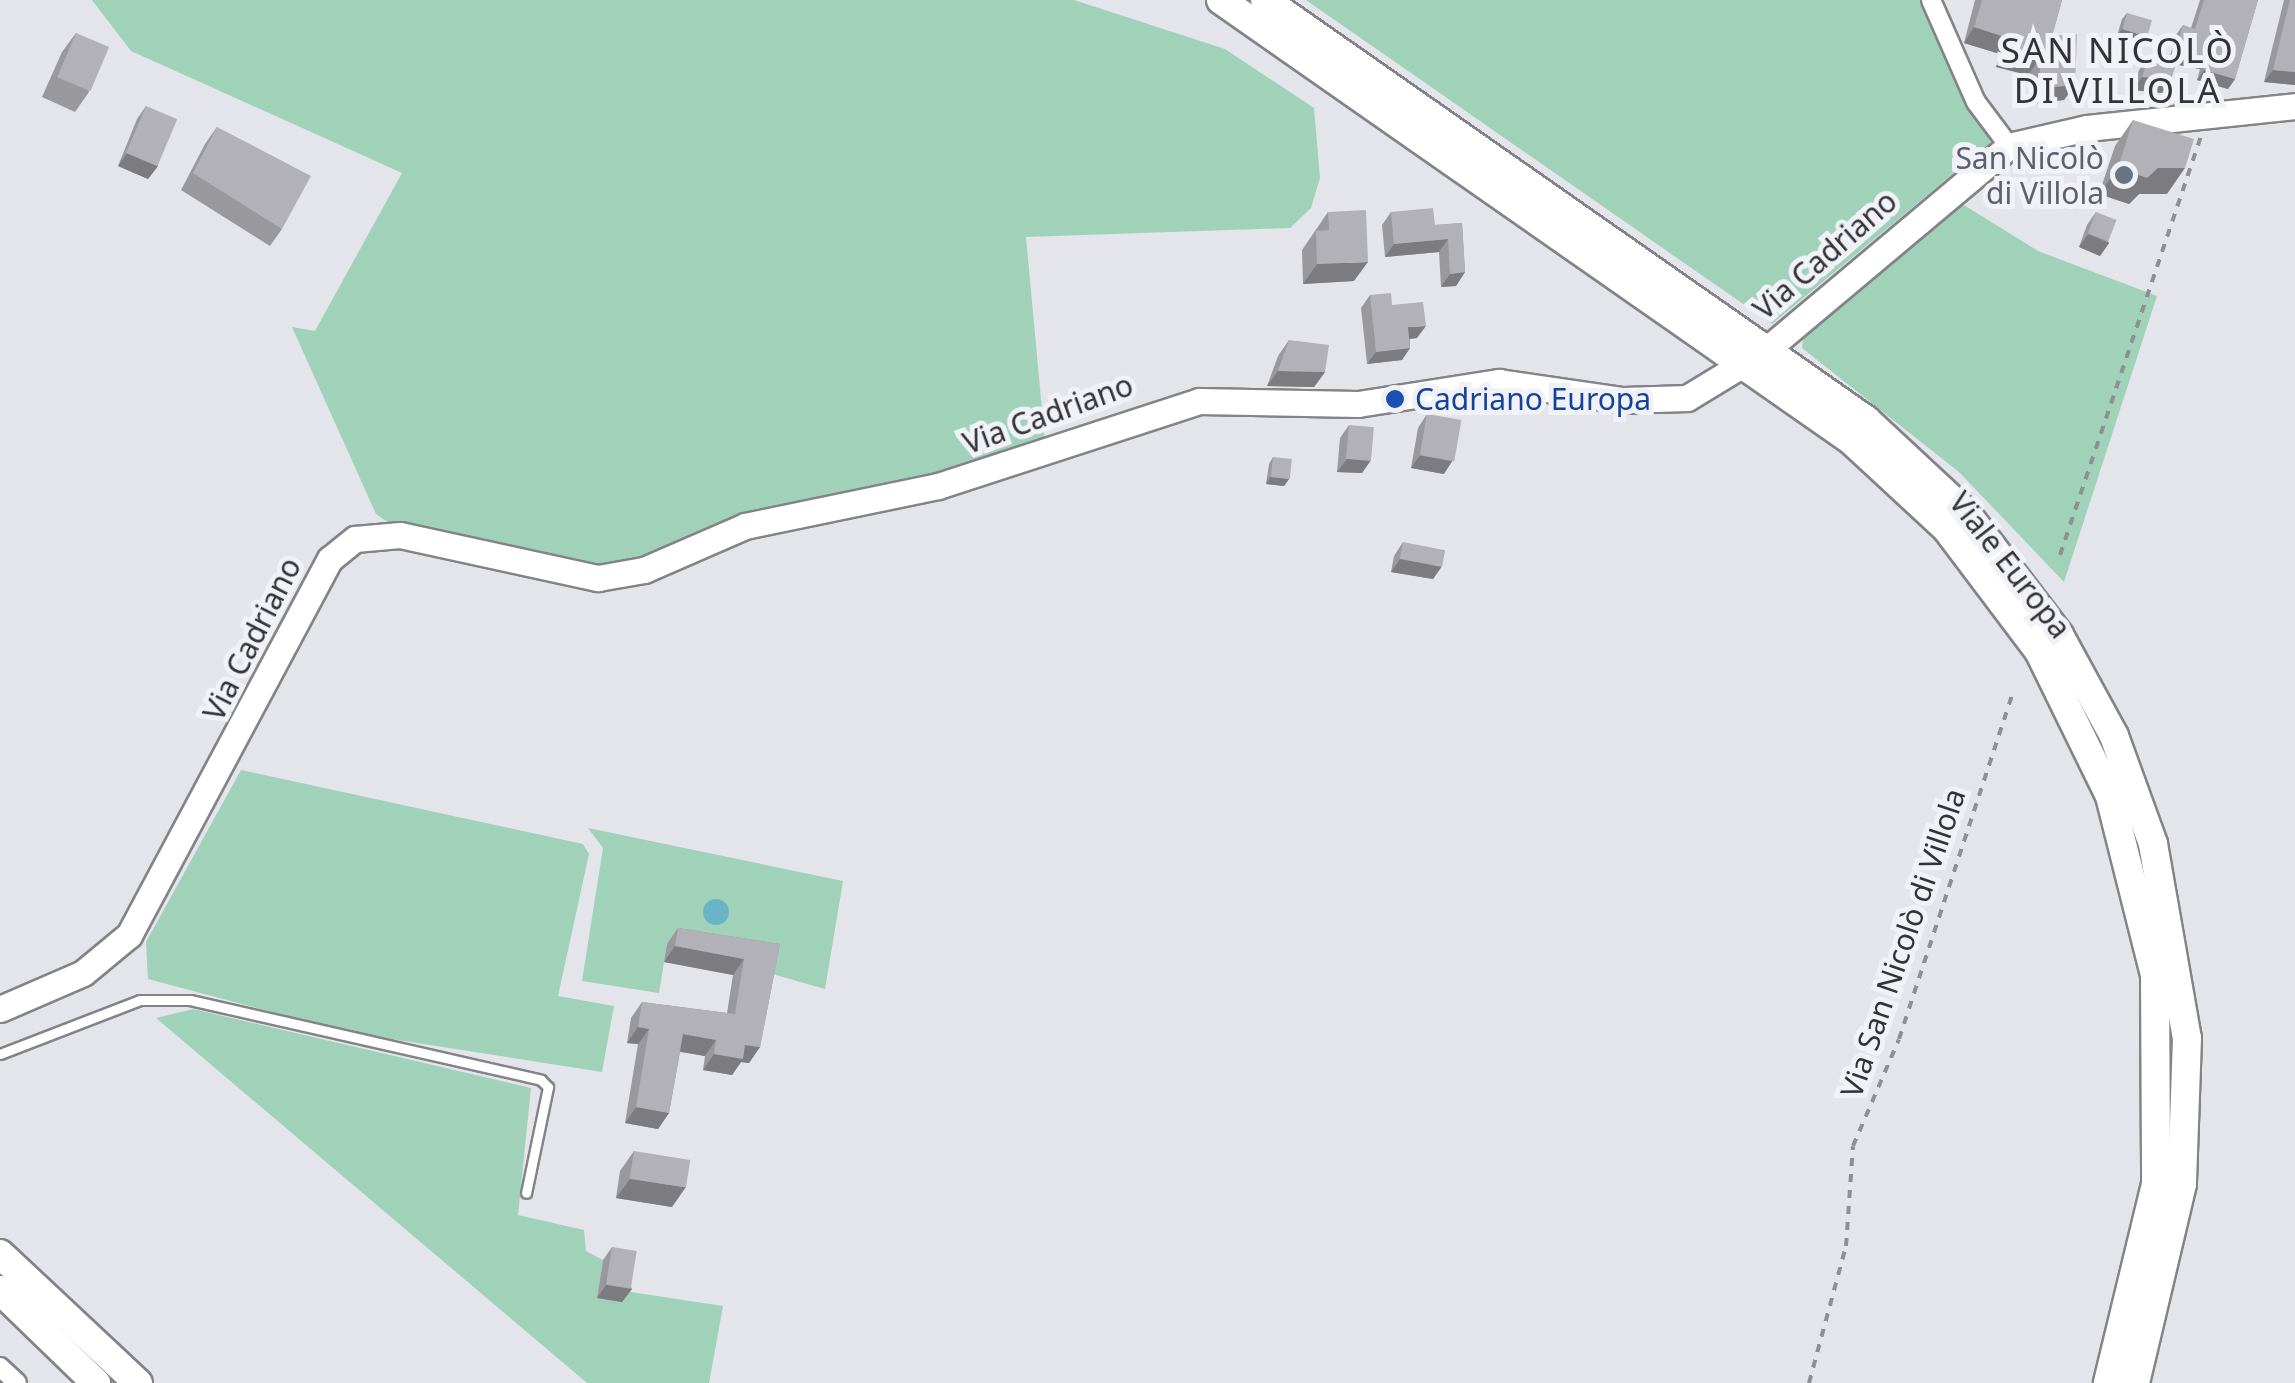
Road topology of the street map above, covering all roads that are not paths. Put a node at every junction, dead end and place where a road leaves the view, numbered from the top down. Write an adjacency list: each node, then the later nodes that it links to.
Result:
1 (1221, 0): 6 (main road, Viale Europa)
2 (1265, 0): 6 (main road, Viale Europa)
3 (1932, 0): 5 (street)
4 (2295, 106): 5 (street)
5 (2009, 146): 6 (street, Via Cadriano)
6 (1756, 357): 7 (street, Via Cadriano); 16 (main road, Viale Europa); 17 (main road, Viale Europa)
7 (0, 1009)
8 (0, 1054): 9 (lane)
9 (526, 1193)
10 (0, 1254): 15 (main road)
11 (0, 1290): 14 (main road)
12 (0, 1367): 13 (street)
13 (16, 1383)
14 (96, 1383)
15 (138, 1383)
16 (2108, 1383)
17 (2135, 1383)

